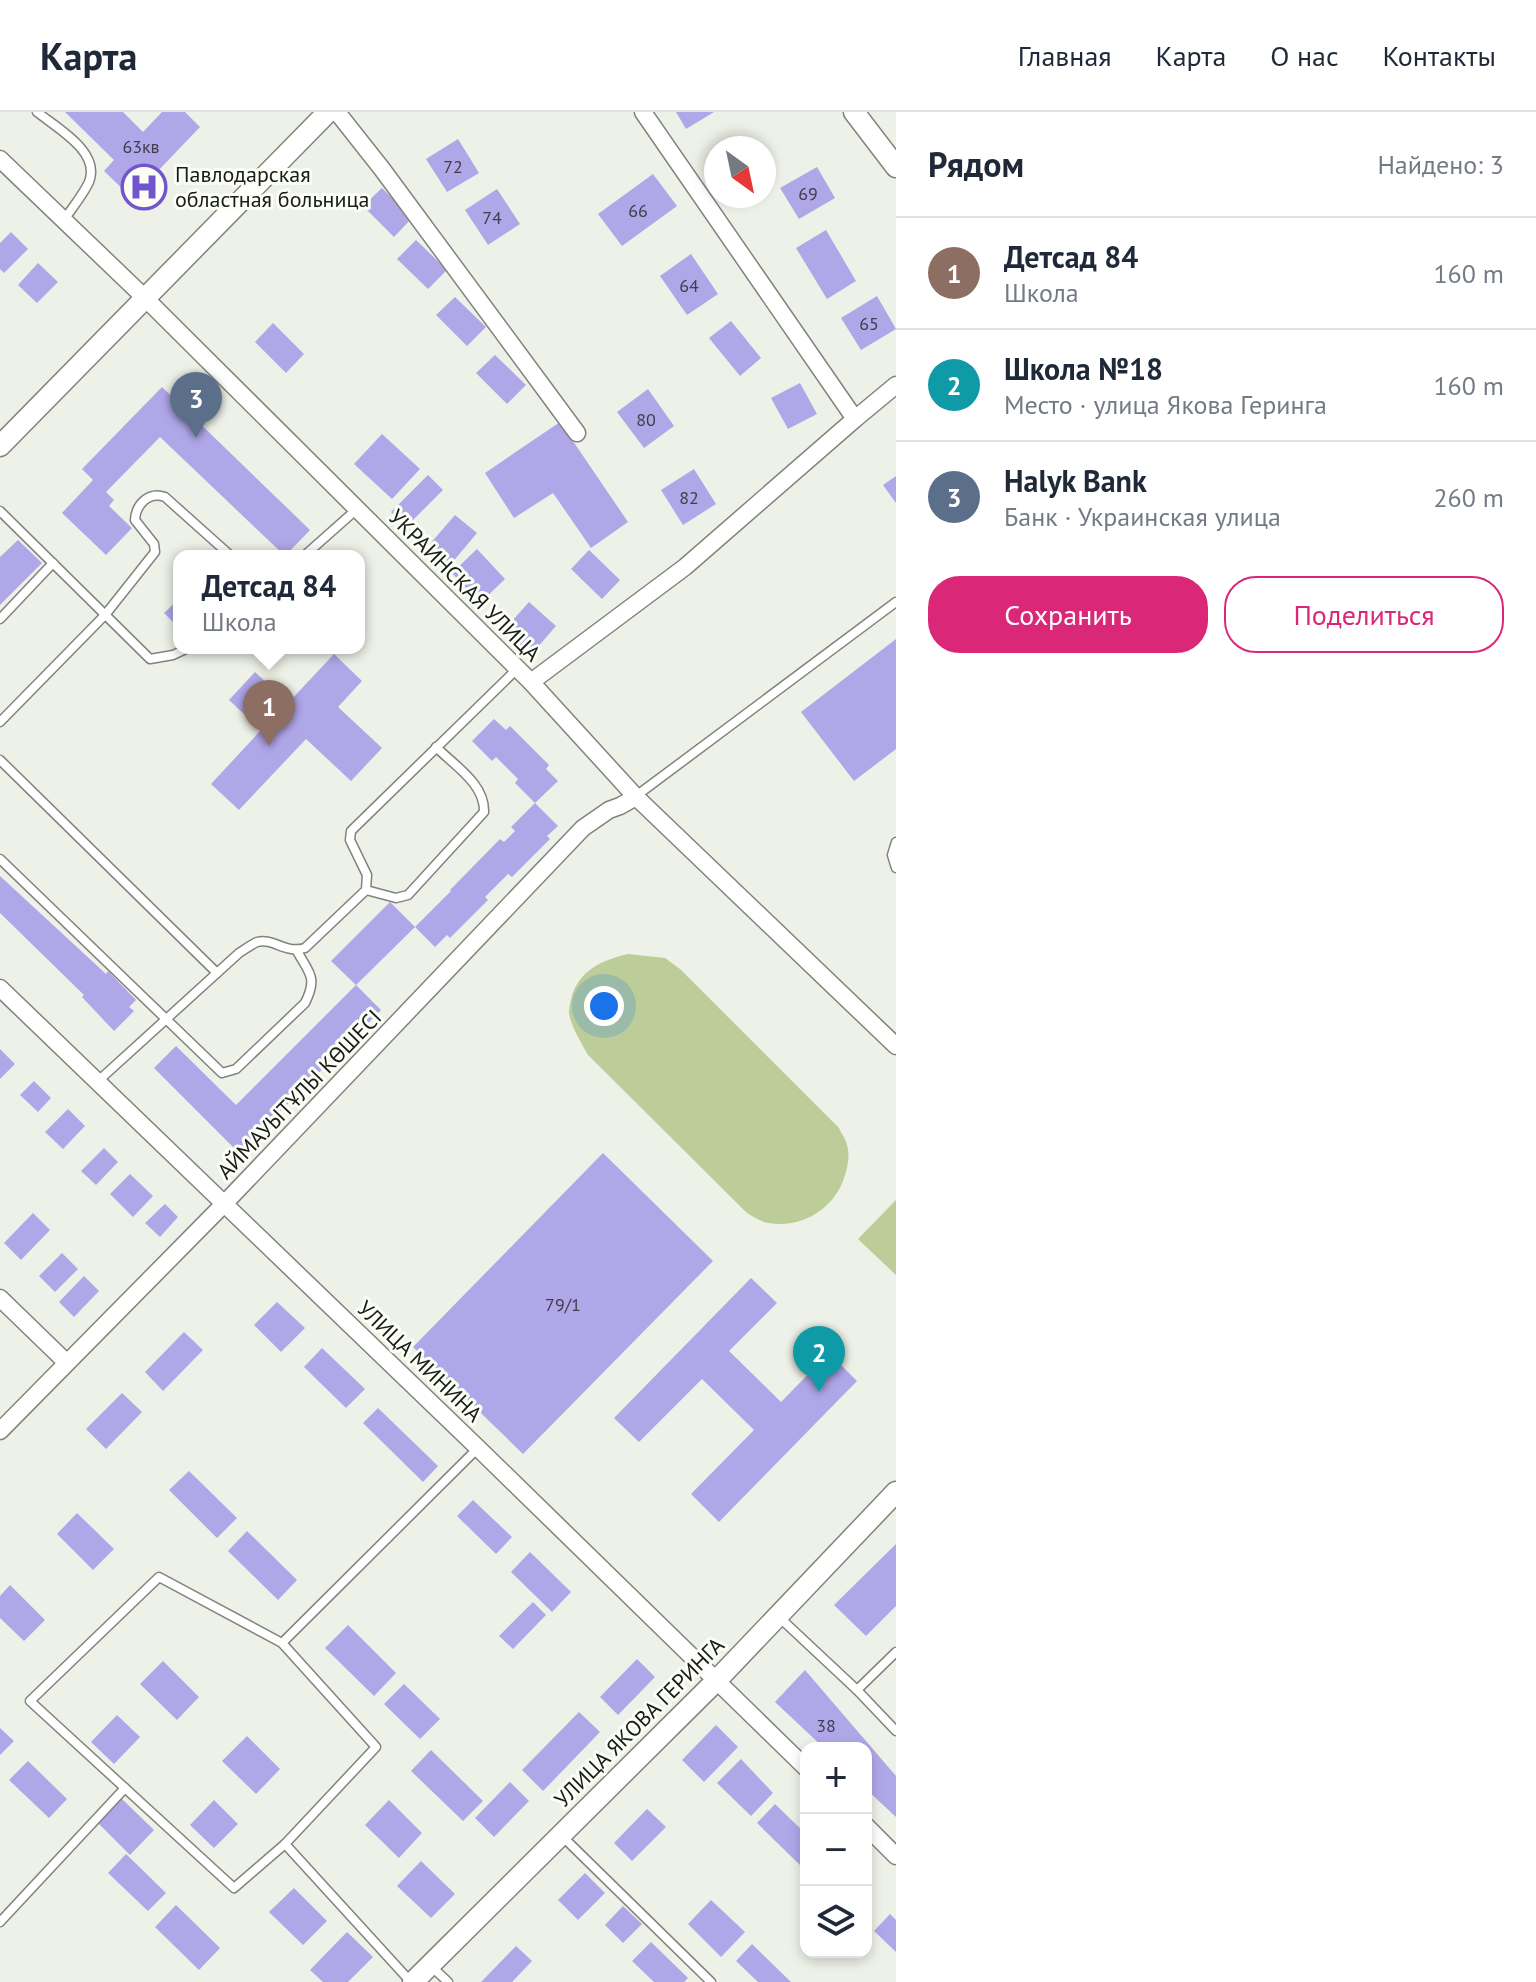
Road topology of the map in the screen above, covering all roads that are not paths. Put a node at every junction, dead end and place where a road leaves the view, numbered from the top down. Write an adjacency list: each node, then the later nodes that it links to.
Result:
1 (37, 112): 8 (lane)
2 (328, 112): 9 (street)
3 (337, 112): 12 (street)
4 (643, 112): 11 (street)
5 (854, 112): 7 (street)
6 (0, 159): 8 (street, УКРАИНСКАЯ УЛИЦА)
7 (896, 167)
8 (64, 220): 9 (street, УКРАИНСКАЯ УЛИЦА)
9 (145, 298): 13 (street); 14 (street, УКРАИНСКАЯ УЛИЦА)
10 (896, 385): 11 (street)
11 (855, 419): 24 (street)
12 (577, 433)
13 (0, 445)
14 (357, 508): 17 (lane); 23 (street, УКРАИНСКАЯ УЛИЦА)
15 (0, 511): 18 (lane)
16 (224, 550): 20 (lane)
17 (311, 550)
18 (53, 563): 20 (lane); 21 (lane)
19 (896, 602): 28 (lane)
20 (105, 615): 22 (lane); 25 (lane)
21 (0, 619)
22 (175, 654)
23 (518, 668): 24 (street, УКРАИНСКАЯ УЛИЦА); 26 (lane)
24 (531, 682): 28 (street, УКРАИНСКАЯ УЛИЦА)
25 (0, 722)
26 (436, 747): 32 (lane); 32 (lane)
27 (0, 760): 34 (lane)
28 (636, 797): 37 (street, УКРАИНСКАЯ УЛИЦА); 39 (street, АЙМАУЫТҰЛЫ КӨШЕСІ)
29 (896, 842): 31 (lane)
30 (0, 859): 36 (lane)
31 (896, 868)
32 (366, 890): 33 (lane)
33 (297, 951): 34 (lane); 36 (lane)
34 (217, 973): 36 (lane)
35 (0, 988): 38 (street, УЛИЦА МИНИНА)
36 (166, 1019): 38 (lane)
37 (896, 1046)
38 (97, 1082): 39 (street, УЛИЦА МИНИНА)
39 (224, 1204): 41 (street, АЙМАУЫТҰЛЫ КӨШЕСІ); 43 (street, УЛИЦА МИНИНА)
40 (0, 1298): 41 (street)
41 (66, 1362): 42 (street, АЙМАУЫТҰЛЫ КӨШЕСІ)
42 (0, 1431)
43 (478, 1448): 46 (lane); 48 (street, УЛИЦА МИНИНА)
44 (896, 1492): 45 (street, УЛИЦА ЯКОВА ГЕРИНГА)
45 (778, 1616): 48 (street, УЛИЦА ЯКОВА ГЕРИНГА); 49 (lane)
46 (282, 1643): 52 (lane); 55 (lane)
47 (896, 1652): 49 (lane)
48 (716, 1681): 51 (street, УЛИЦА МИНИНА); 54 (street, УЛИЦА ЯКОВА ГЕРИНГА)
49 (857, 1690): 50 (lane)
50 (896, 1731)
51 (800, 1762)
52 (125, 1788): 55 (lane); 57 (lane)
53 (872, 1832): 56 (street)
54 (561, 1835): 58 (street, УЛИЦА ЯКОВА ГЕРИНГА); 61 (lane)
55 (285, 1844): 59 (lane)
56 (896, 1856)
57 (0, 1922)
58 (430, 1965): 59 (street, УЛИЦА ЯКОВА ГЕРИНГА); 60 (lane)
59 (412, 1982)
60 (448, 1982)
61 (711, 1982)

